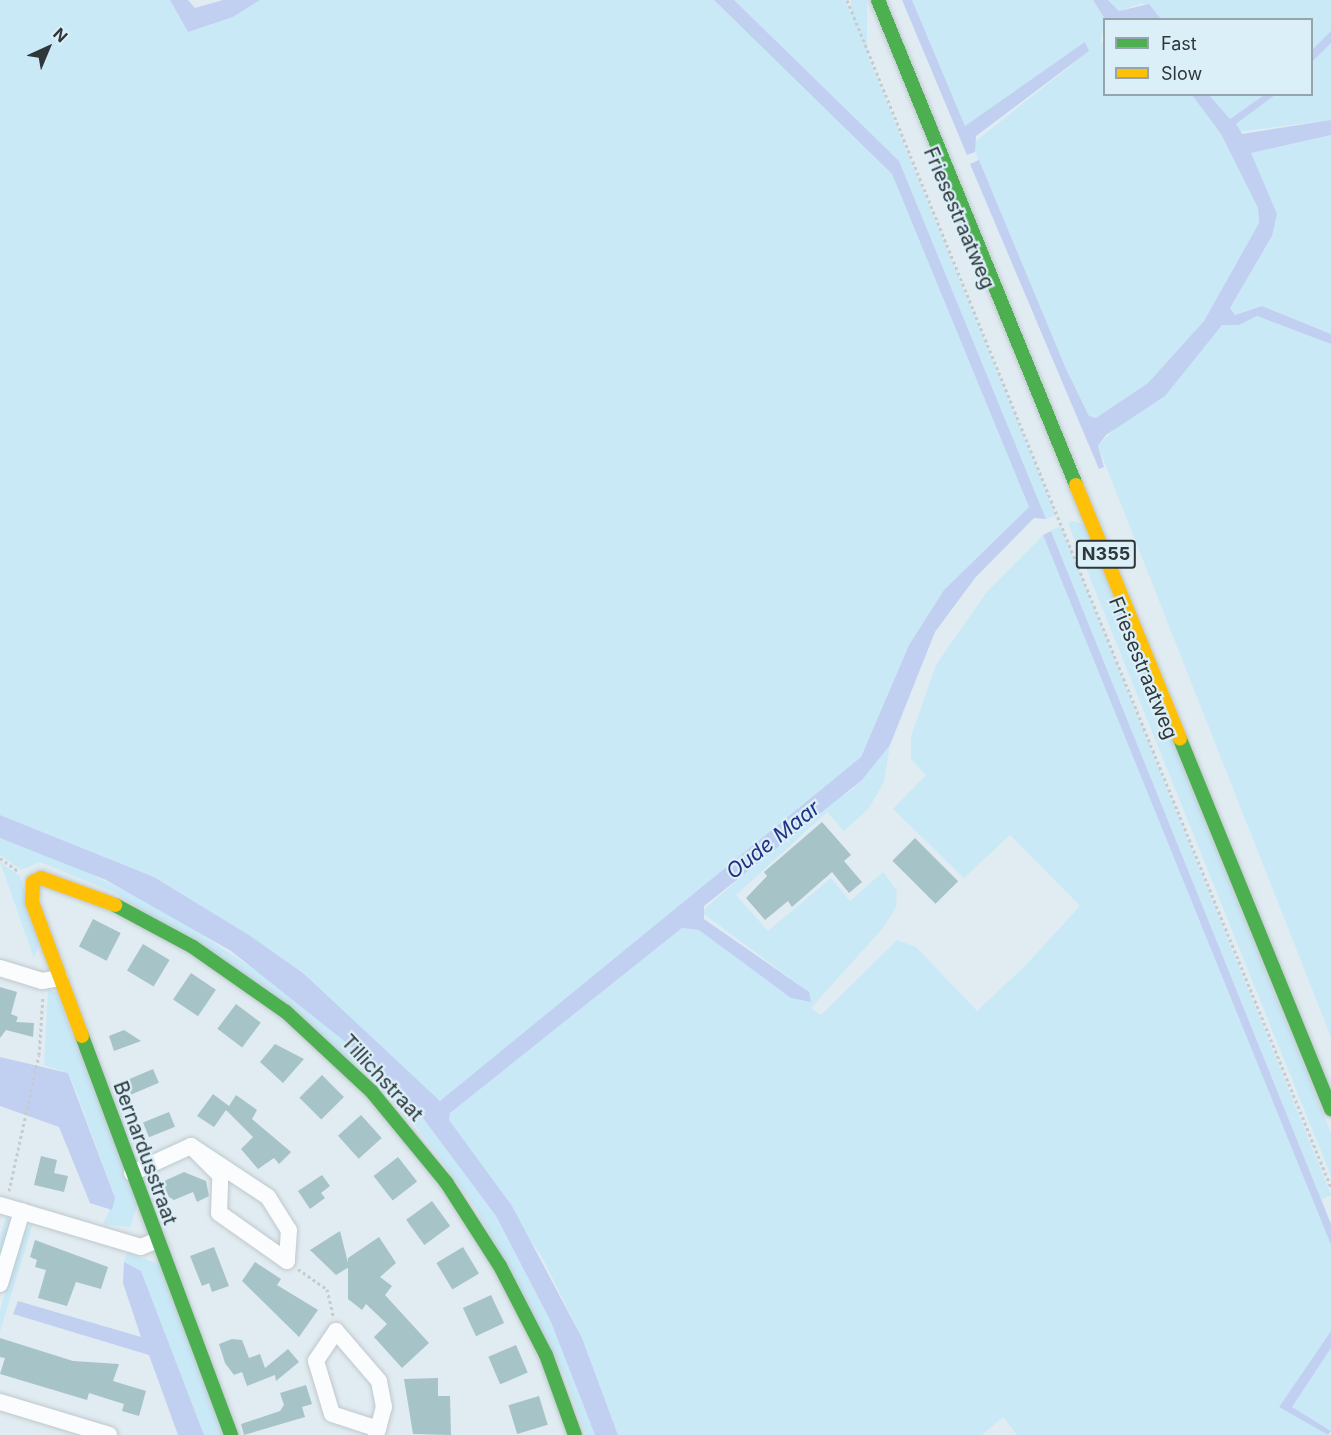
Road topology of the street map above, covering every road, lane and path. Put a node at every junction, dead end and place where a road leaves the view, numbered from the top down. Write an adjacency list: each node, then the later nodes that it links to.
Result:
1 (847, 0): 10 (path, Friesestraatweg)
2 (878, 0): 7 (street, Friesestraatweg / N355)
3 (33, 882): 5 (street, Bernardusstraat); 22 (street, Tillichstraat)
4 (0, 968): 6 (street)
5 (60, 978): 6 (street); 9 (street, Bernardusstraat)
6 (42, 981): 11 (path)
7 (1331, 1109)
8 (191, 1146): 9 (street); 14 (street); 14 (street)
9 (132, 1173): 13 (street, Bernardusstraat)
10 (1331, 1186)
11 (3, 1206): 12 (street)
12 (22, 1211): 13 (street); 15 (street)
13 (156, 1241): 21 (street, Bernardusstraat)
14 (287, 1262): 16 (path)
15 (0, 1284)
16 (336, 1331): 19 (street); 19 (street)
17 (0, 1402): 18 (street)
18 (60, 1428): 20 (street)
19 (377, 1432)
20 (109, 1435)
21 (231, 1435)
22 (575, 1435)

